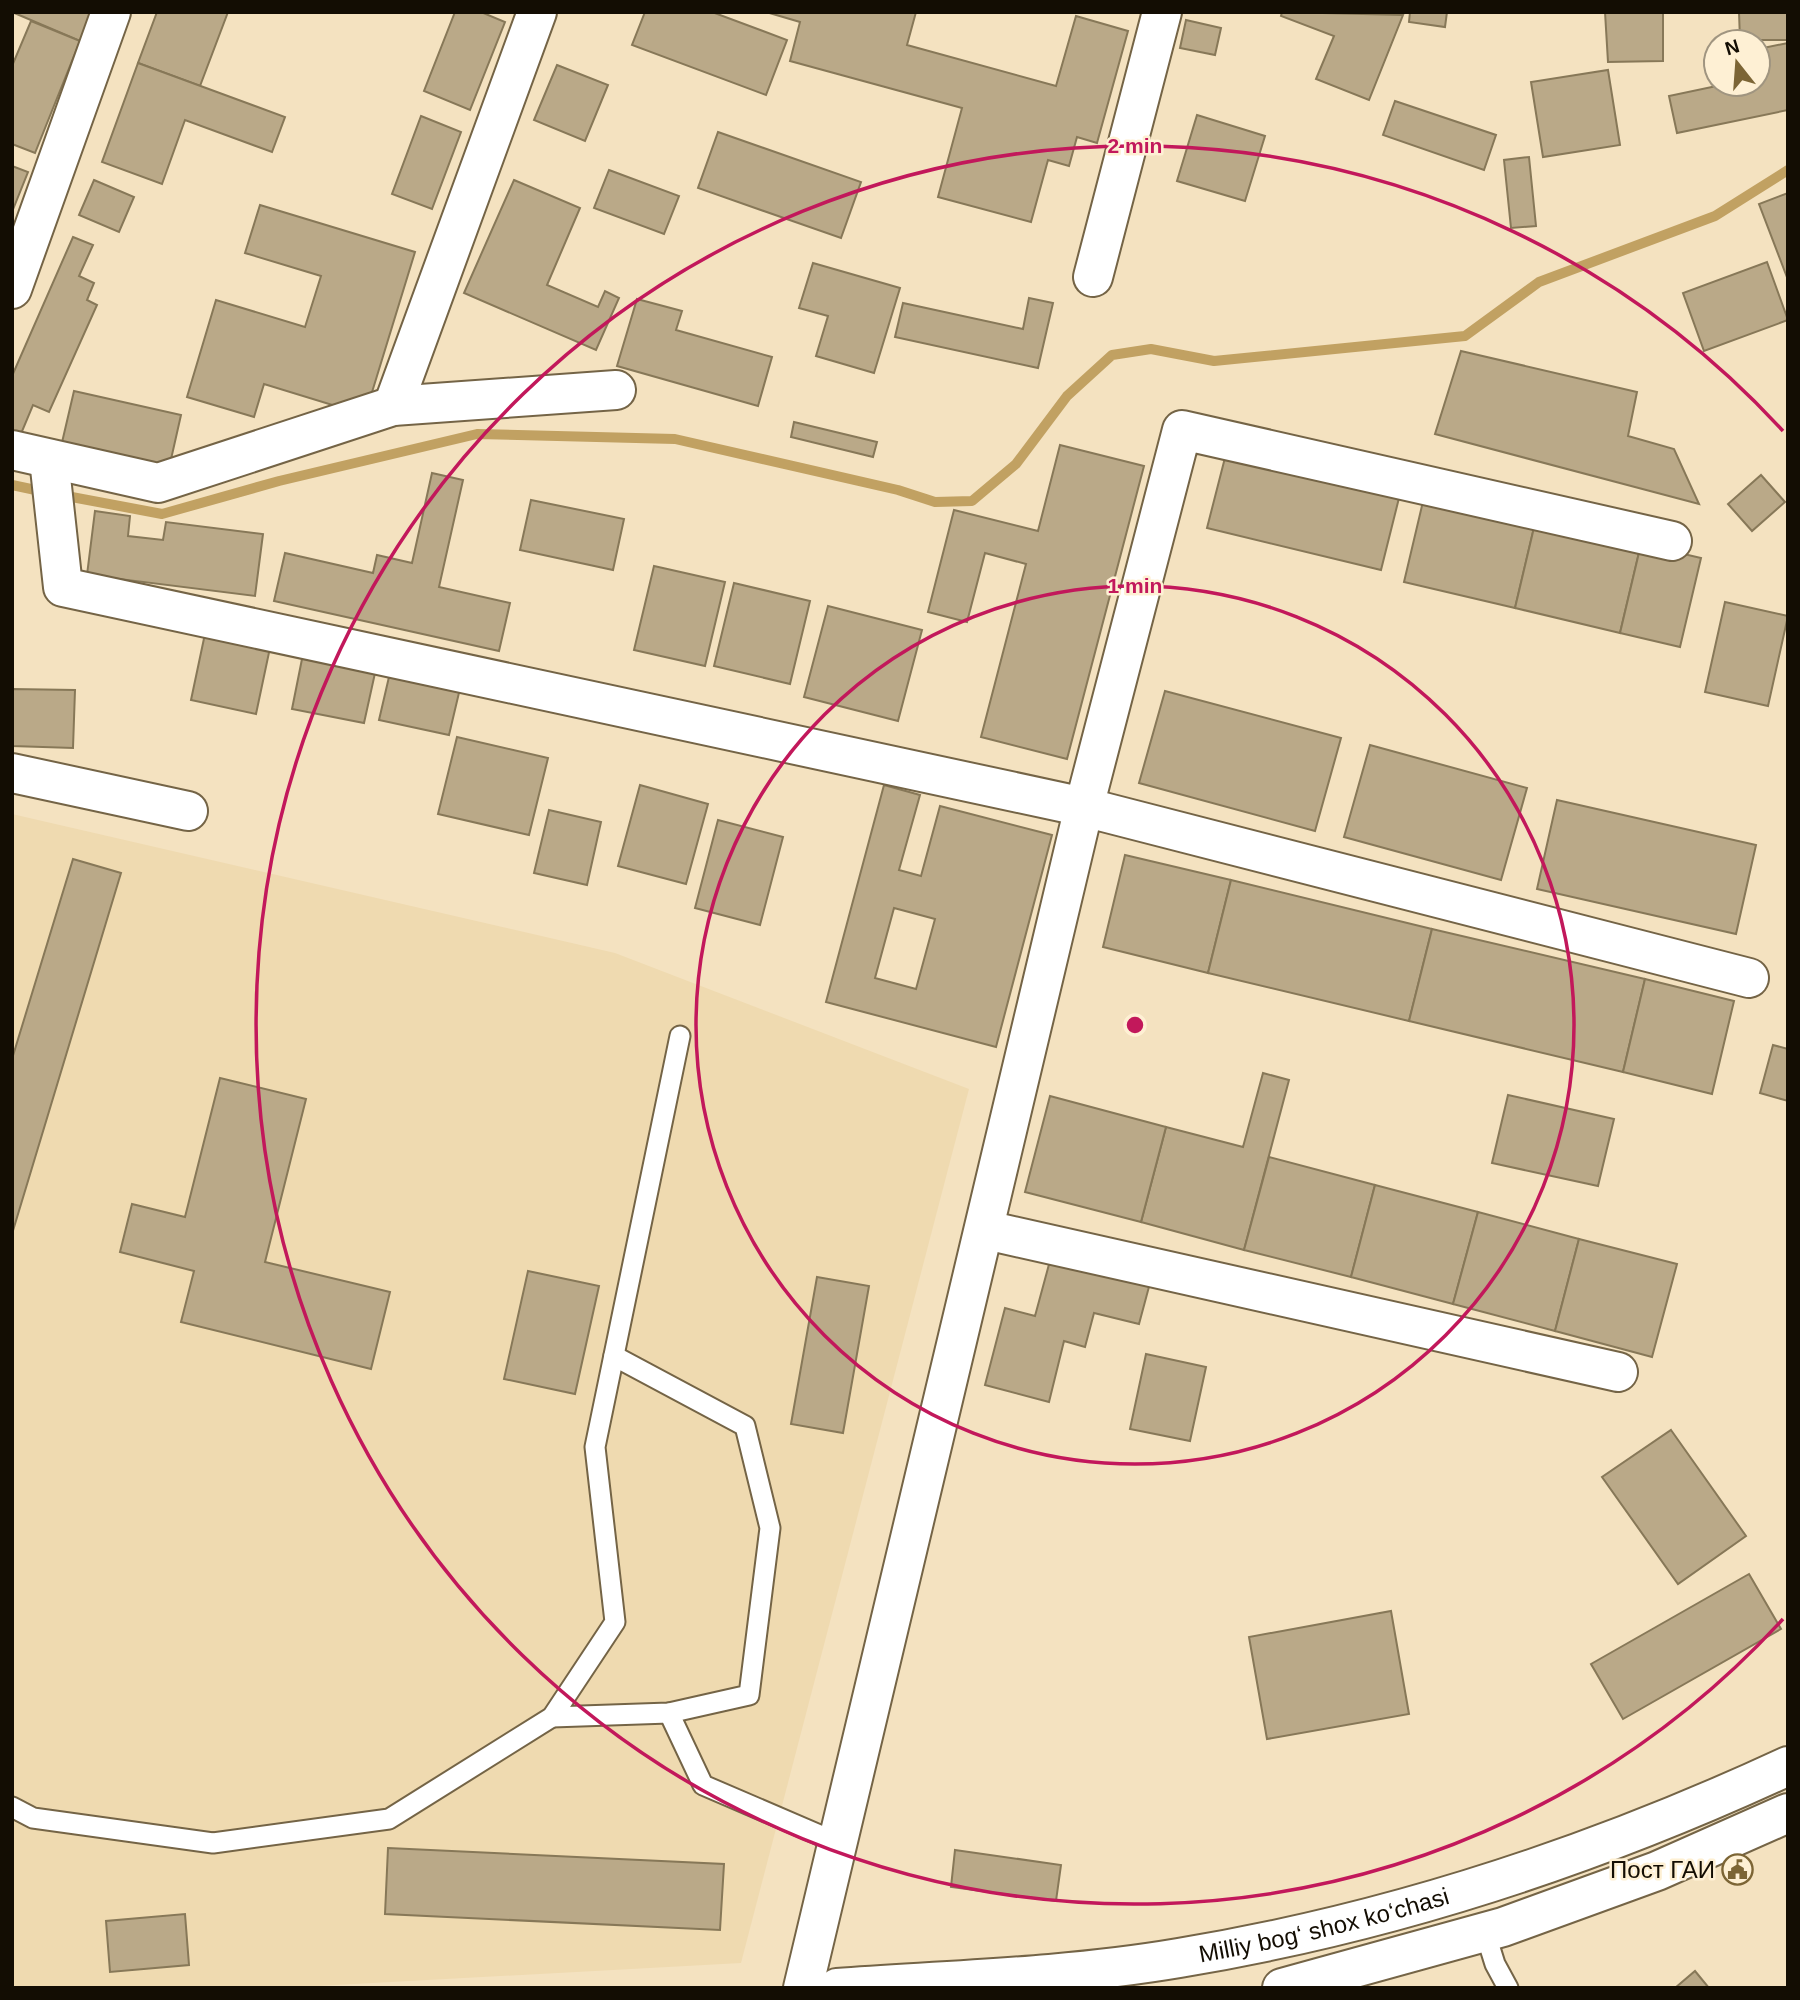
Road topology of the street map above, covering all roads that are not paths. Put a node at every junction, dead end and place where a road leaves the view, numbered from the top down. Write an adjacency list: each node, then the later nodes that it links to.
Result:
1 (111, 12): 5 (street)
2 (537, 12): 7 (street)
3 (1162, 12): 4 (street)
4 (1093, 277)
5 (12, 289)
6 (617, 390): 7 (street)
7 (393, 406): 8 (street)
8 (41, 474): 11 (street)
9 (1672, 541): 11 (street)
10 (12, 773): 12 (street)
11 (1084, 807): 13 (street); 15 (street)
12 (187, 811)
13 (1749, 978)
14 (680, 1036): 16 (lane)
15 (986, 1230): 17 (street); 23 (street)
16 (614, 1356): 18 (lane); 19 (lane)
17 (1618, 1371)
18 (669, 1713): 19 (lane); 23 (lane)
19 (552, 1717): 21 (lane)
20 (1788, 1766): 26 (street, Milliy bog‘ shox ko‘chasi)
21 (12, 1807)
22 (1788, 1813): 24 (street, Milliy bog‘ shox ko‘chasi)
23 (838, 1843): 25 (street)
24 (1485, 1932): 27 (street, Milliy bog‘ shox ko‘chasi); 28 (lane)
25 (803, 1988)
26 (837, 1988)
27 (1282, 1988)
28 (1508, 1988)

